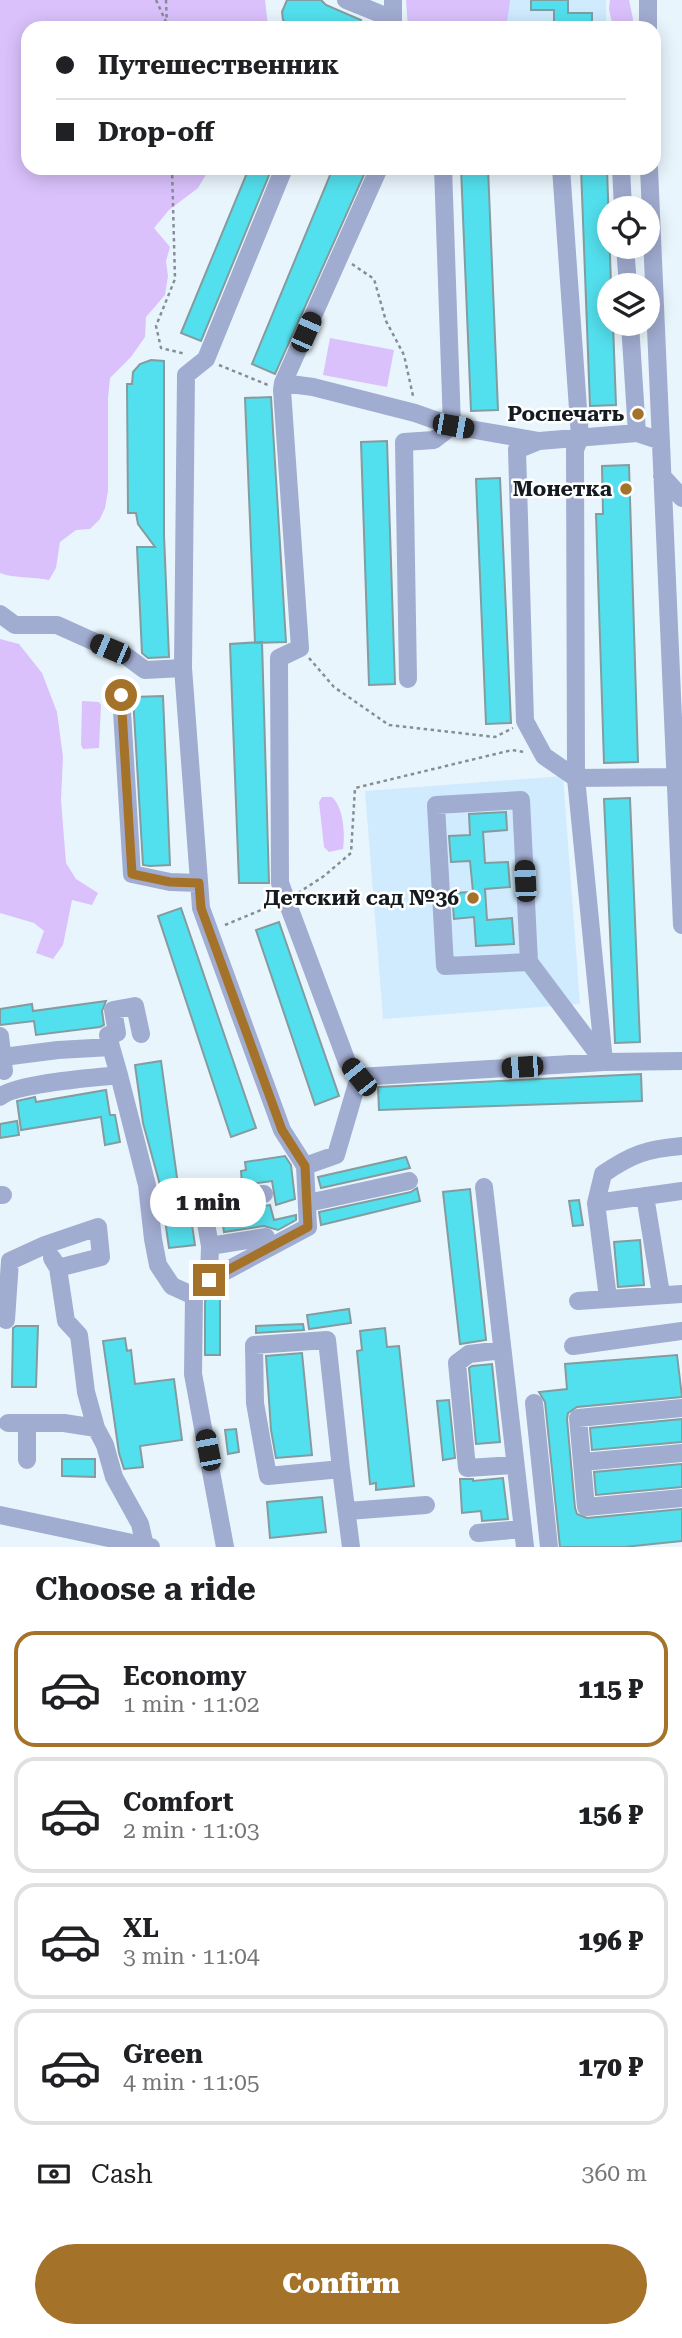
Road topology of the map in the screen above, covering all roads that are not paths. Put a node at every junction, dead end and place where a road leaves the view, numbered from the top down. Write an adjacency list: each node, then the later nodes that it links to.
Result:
1 (346, 0): 4 (street)
2 (393, 0): 5 (street)
3 (648, 0): 6 (street)
4 (389, 21)
5 (393, 21)
6 (648, 21)
7 (281, 175): 24 (street)
8 (376, 175): 15 (street)
9 (443, 175): 16 (street)
10 (561, 175): 18 (street)
11 (621, 175): 13 (street)
12 (649, 175): 20 (street)
13 (622, 196)
14 (631, 336): 17 (street)
15 (283, 387): 16 (street); 38 (street)
16 (453, 426): 19 (street); 25 (street)
17 (637, 433): 18 (street); 20 (street)
18 (580, 437): 19 (street); 28 (street)
19 (539, 441): 28 (street)
20 (660, 441): 21 (street)
21 (662, 476): 22 (street); 27 (street)
22 (682, 498)
23 (0, 614): 24 (street)
24 (183, 668): 29 (street)
25 (408, 680)
26 (121, 695): 29 (street)
27 (677, 766): 28 (street); 30 (street)
28 (576, 778): 36 (street)
29 (199, 883): 41 (street)
30 (682, 925)
31 (529, 962): 31 (street); 36 (street)
32 (141, 1034): 34 (street)
33 (0, 1036): 34 (street)
34 (111, 1047): 37 (street)
35 (682, 1060): 36 (street)
36 (604, 1062): 38 (street)
37 (119, 1075): 39 (street); 56 (street)
38 (359, 1077): 41 (street)
39 (0, 1097)
40 (682, 1146): 48 (street)
41 (305, 1166): 47 (street)
42 (409, 1181): 47 (street)
43 (484, 1187): 62 (street)
44 (682, 1191): 46 (street)
45 (264, 1195): 51 (street)
46 (645, 1196): 48 (street); 54 (street)
47 (308, 1203): 53 (street)
48 (596, 1203): 57 (street)
49 (266, 1237): 51 (street)
50 (45, 1245): 52 (street); 52 (street); 59 (street)
51 (210, 1246): 53 (street)
52 (58, 1268): 67 (street)
53 (209, 1280): 56 (street)
54 (661, 1294): 55 (street); 57 (street)
55 (682, 1294)
56 (194, 1296): 80 (street)
57 (608, 1298): 58 (street)
58 (578, 1301)
59 (6, 1321)
60 (682, 1331): 61 (street)
61 (573, 1346)
62 (502, 1350): 71 (street); 71 (street)
63 (534, 1403): 82 (street)
64 (682, 1408): 70 (street)
65 (8, 1423): 66 (street)
66 (27, 1423): 67 (street); 69 (street)
67 (96, 1428): 79 (street)
68 (682, 1453): 70 (street)
69 (27, 1460)
70 (583, 1462): 73 (street)
71 (516, 1465): 78 (street)
72 (341, 1469): 72 (street); 75 (street)
73 (682, 1498)
74 (426, 1505): 75 (street)
75 (348, 1511): 81 (street)
76 (0, 1514): 79 (street)
77 (478, 1533): 78 (street)
78 (524, 1538)
79 (148, 1546)
80 (225, 1547)
81 (351, 1547)
82 (548, 1547)

